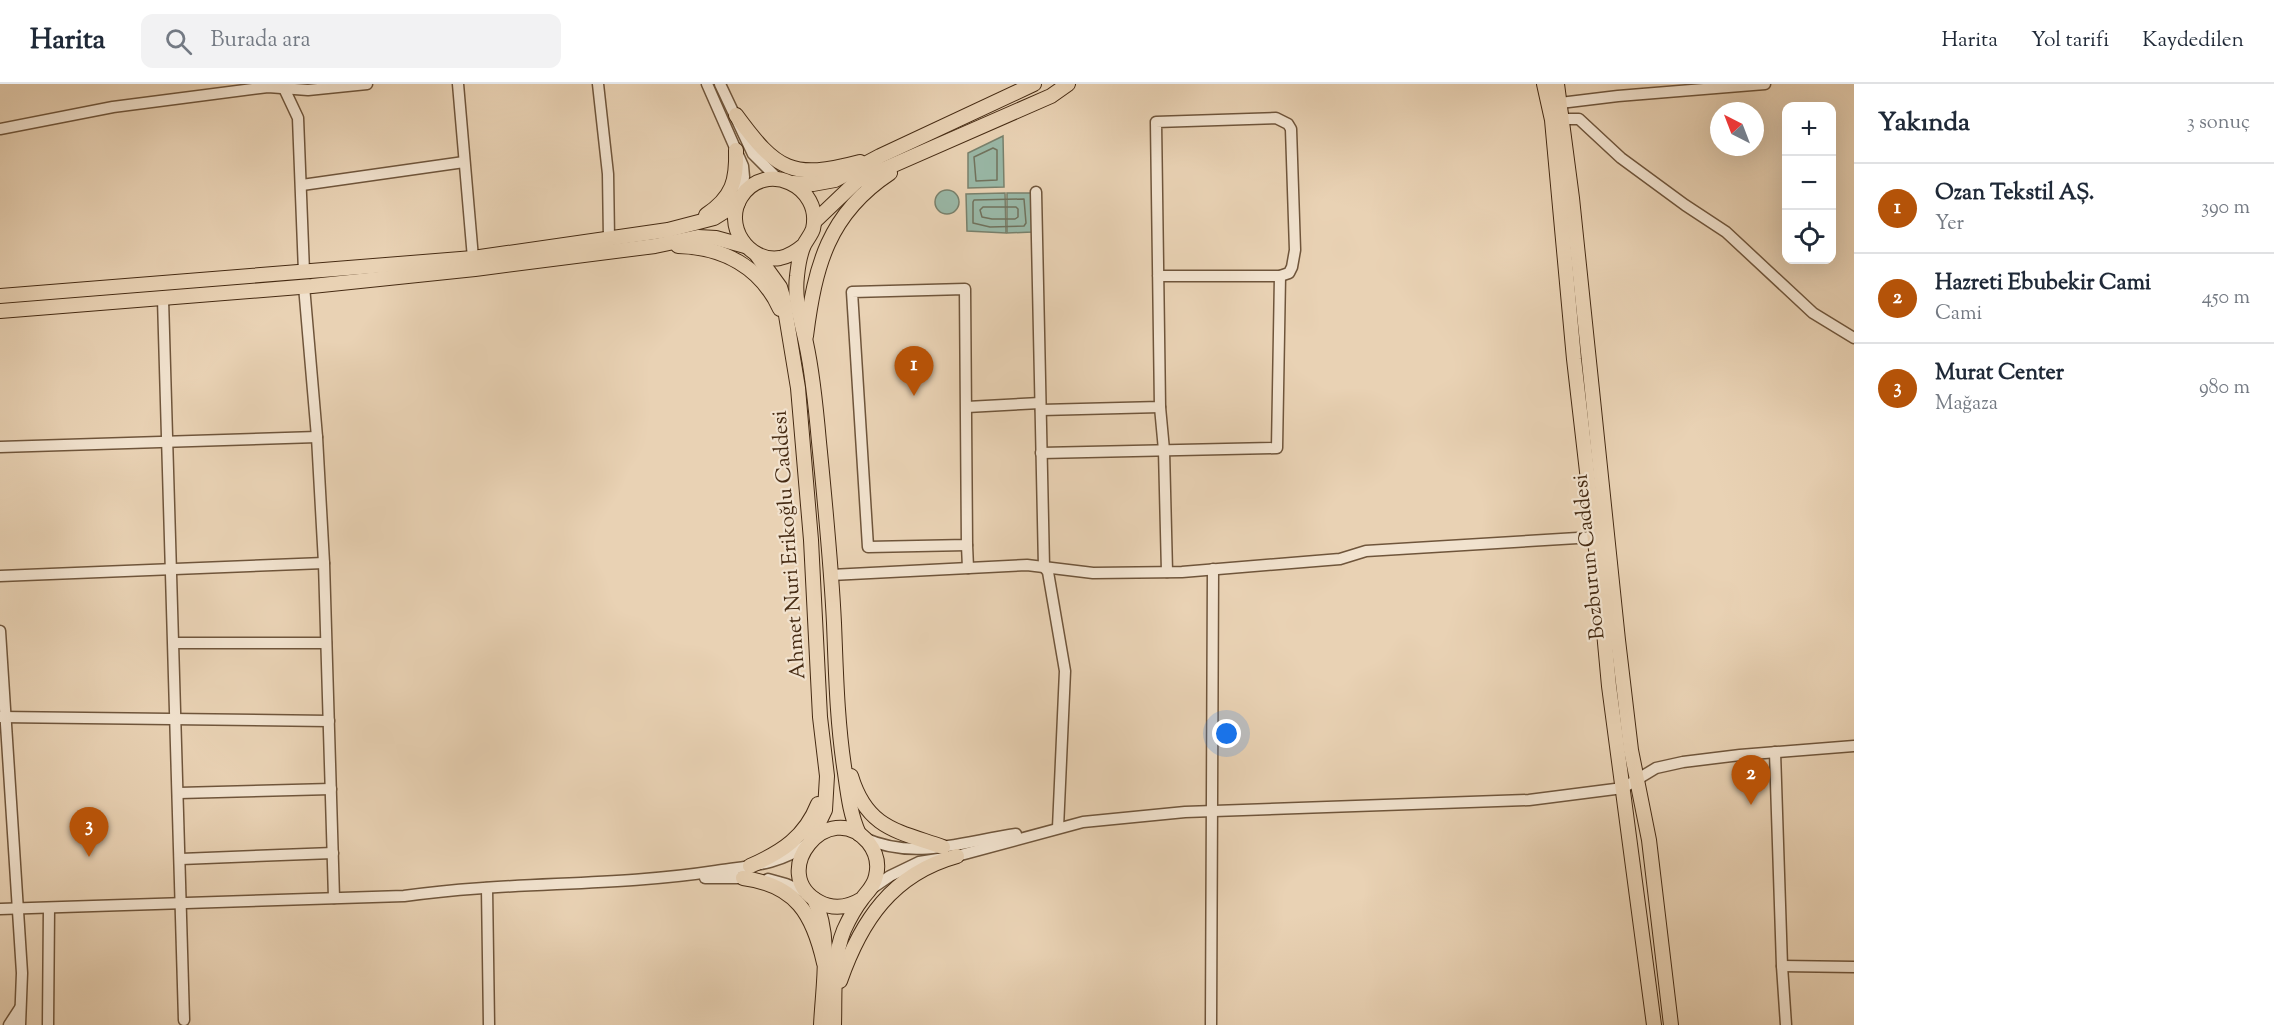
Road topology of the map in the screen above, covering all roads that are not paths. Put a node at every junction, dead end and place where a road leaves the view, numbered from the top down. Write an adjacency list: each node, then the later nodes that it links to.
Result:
1 (367, 84): 11 (street)
2 (458, 84): 19 (street)
3 (598, 84): 27 (street)
4 (707, 84): 16 (street)
5 (720, 84): 13 (street)
6 (1034, 84): 17 (main road)
7 (1068, 84): 18 (main road)
8 (1544, 84): 12 (main road, Bozburun Caddesi)
9 (1557, 84): 12 (main road, Bozburun Caddesi)
10 (1765, 84): 12 (street)
11 (283, 86): 15 (street); 22 (street)
12 (1555, 104): 14 (main road, Bozburun Caddesi); 50 (main road, Bozburun Caddesi)
13 (736, 116): 17 (main road); 20 (street)
14 (1563, 119): 40 (street); 70 (main road, Bozburun Caddesi)
15 (0, 129)
16 (736, 150): 24 (street); 26 (main road)
17 (879, 156): 21 (main road)
18 (913, 158): 25 (main road); 41 (main road)
19 (464, 162): 22 (street); 31 (street)
20 (778, 179): 21 (main road); 24 (main road)
21 (793, 183): 25 (main road)
22 (302, 185): 32 (street)
23 (1036, 192): 42 (street)
24 (740, 199): 26 (main road); 30 (main road)
25 (814, 222): 28 (main road)
26 (688, 226): 27 (main road)
27 (609, 239): 31 (main road)
28 (804, 245): 30 (main road); 41 (main road, Ahmet Nuri Erikoğlu Caddesi)
29 (655, 246): 30 (main road); 35 (main road); 39 (main road)
30 (750, 250): 39 (main road, Ahmet Nuri Erikoğlu Caddesi)
31 (473, 258): 32 (main road)
32 (304, 272): 36 (main road)
33 (1158, 276): 34 (street); 34 (street); 44 (street)
34 (1280, 276): 48 (street)
35 (304, 286): 37 (main road); 45 (street)
36 (0, 296)
37 (163, 299): 38 (main road); 46 (street)
38 (0, 311)
39 (788, 326): 69 (main road, Ahmet Nuri Erikoğlu Caddesi)
40 (1854, 338)
41 (806, 341): 58 (main road, Ahmet Nuri Erikoğlu Caddesi)
42 (1041, 406): 43 (street); 44 (street); 49 (street)
43 (967, 407): 51 (street); 51 (street)
44 (1160, 407): 48 (street)
45 (317, 437): 46 (street); 52 (street)
46 (168, 441): 47 (street); 56 (street)
47 (0, 447)
48 (1164, 450): 49 (street); 57 (street)
49 (1041, 453): 53 (street)
50 (1594, 537): 55 (street); 71 (main road, Bozburun Caddesi)
51 (967, 545): 54 (street)
52 (324, 563): 56 (street); 62 (street)
53 (1044, 567): 54 (street); 57 (street); 75 (street)
54 (968, 568): 58 (street)
55 (1213, 569): 57 (street); 74 (street)
56 (172, 570): 59 (street); 61 (street)
57 (1167, 572)
58 (831, 575): 66 (main road, Ahmet Nuri Erikoğlu Caddesi)
59 (0, 576)
60 (0, 631): 63 (street)
61 (174, 643): 62 (street); 64 (street)
62 (326, 643): 65 (street)
63 (2, 717): 64 (street); 88 (street)
64 (176, 720): 65 (street); 73 (street)
65 (329, 721): 72 (street)
66 (840, 740): 76 (main road, Ahmet Nuri Erikoğlu Caddesi); 78 (main road)
67 (1854, 746): 68 (street)
68 (1776, 752): 70 (street); 92 (street)
69 (827, 776): 77 (main road, Ahmet Nuri Erikoğlu Caddesi); 82 (main road)
70 (1637, 780): 71 (street); 105 (main road, Bozburun Caddesi)
71 (1623, 788): 74 (street); 104 (main road, Bozburun Caddesi)
72 (331, 789): 73 (street); 79 (street)
73 (179, 793): 81 (street)
74 (1212, 811): 75 (street); 103 (street)
75 (1058, 828): 78 (street); 80 (street)
76 (862, 836): 77 (main road); 78 (street); 84 (main road)
77 (809, 842): 82 (street); 85 (main road)
78 (943, 847)
79 (333, 854): 81 (street); 86 (street)
80 (957, 856): 84 (street); 94 (main road)
81 (181, 860): 87 (street)
82 (747, 872): 83 (street); 85 (street); 91 (main road)
83 (487, 888): 86 (street); 100 (street)
84 (866, 894): 85 (main road); 94 (main road)
85 (811, 896): 91 (main road)
86 (334, 898): 87 (street)
87 (182, 903): 89 (street); 96 (street)
88 (18, 908): 89 (street); 90 (street); 95 (street)
89 (49, 908): 99 (street)
90 (0, 909)
91 (824, 963): 101 (main road)
92 (1782, 966): 93 (street); 106 (street)
93 (1854, 967)
94 (835, 994): 102 (main road)
95 (22, 1005): 97 (street); 98 (street)
96 (184, 1020)
97 (9, 1025)
98 (20, 1025)
99 (48, 1025)
100 (489, 1025)
101 (821, 1025)
102 (834, 1025)
103 (1211, 1025)
104 (1654, 1025)
105 (1671, 1025)
106 (1786, 1025)

